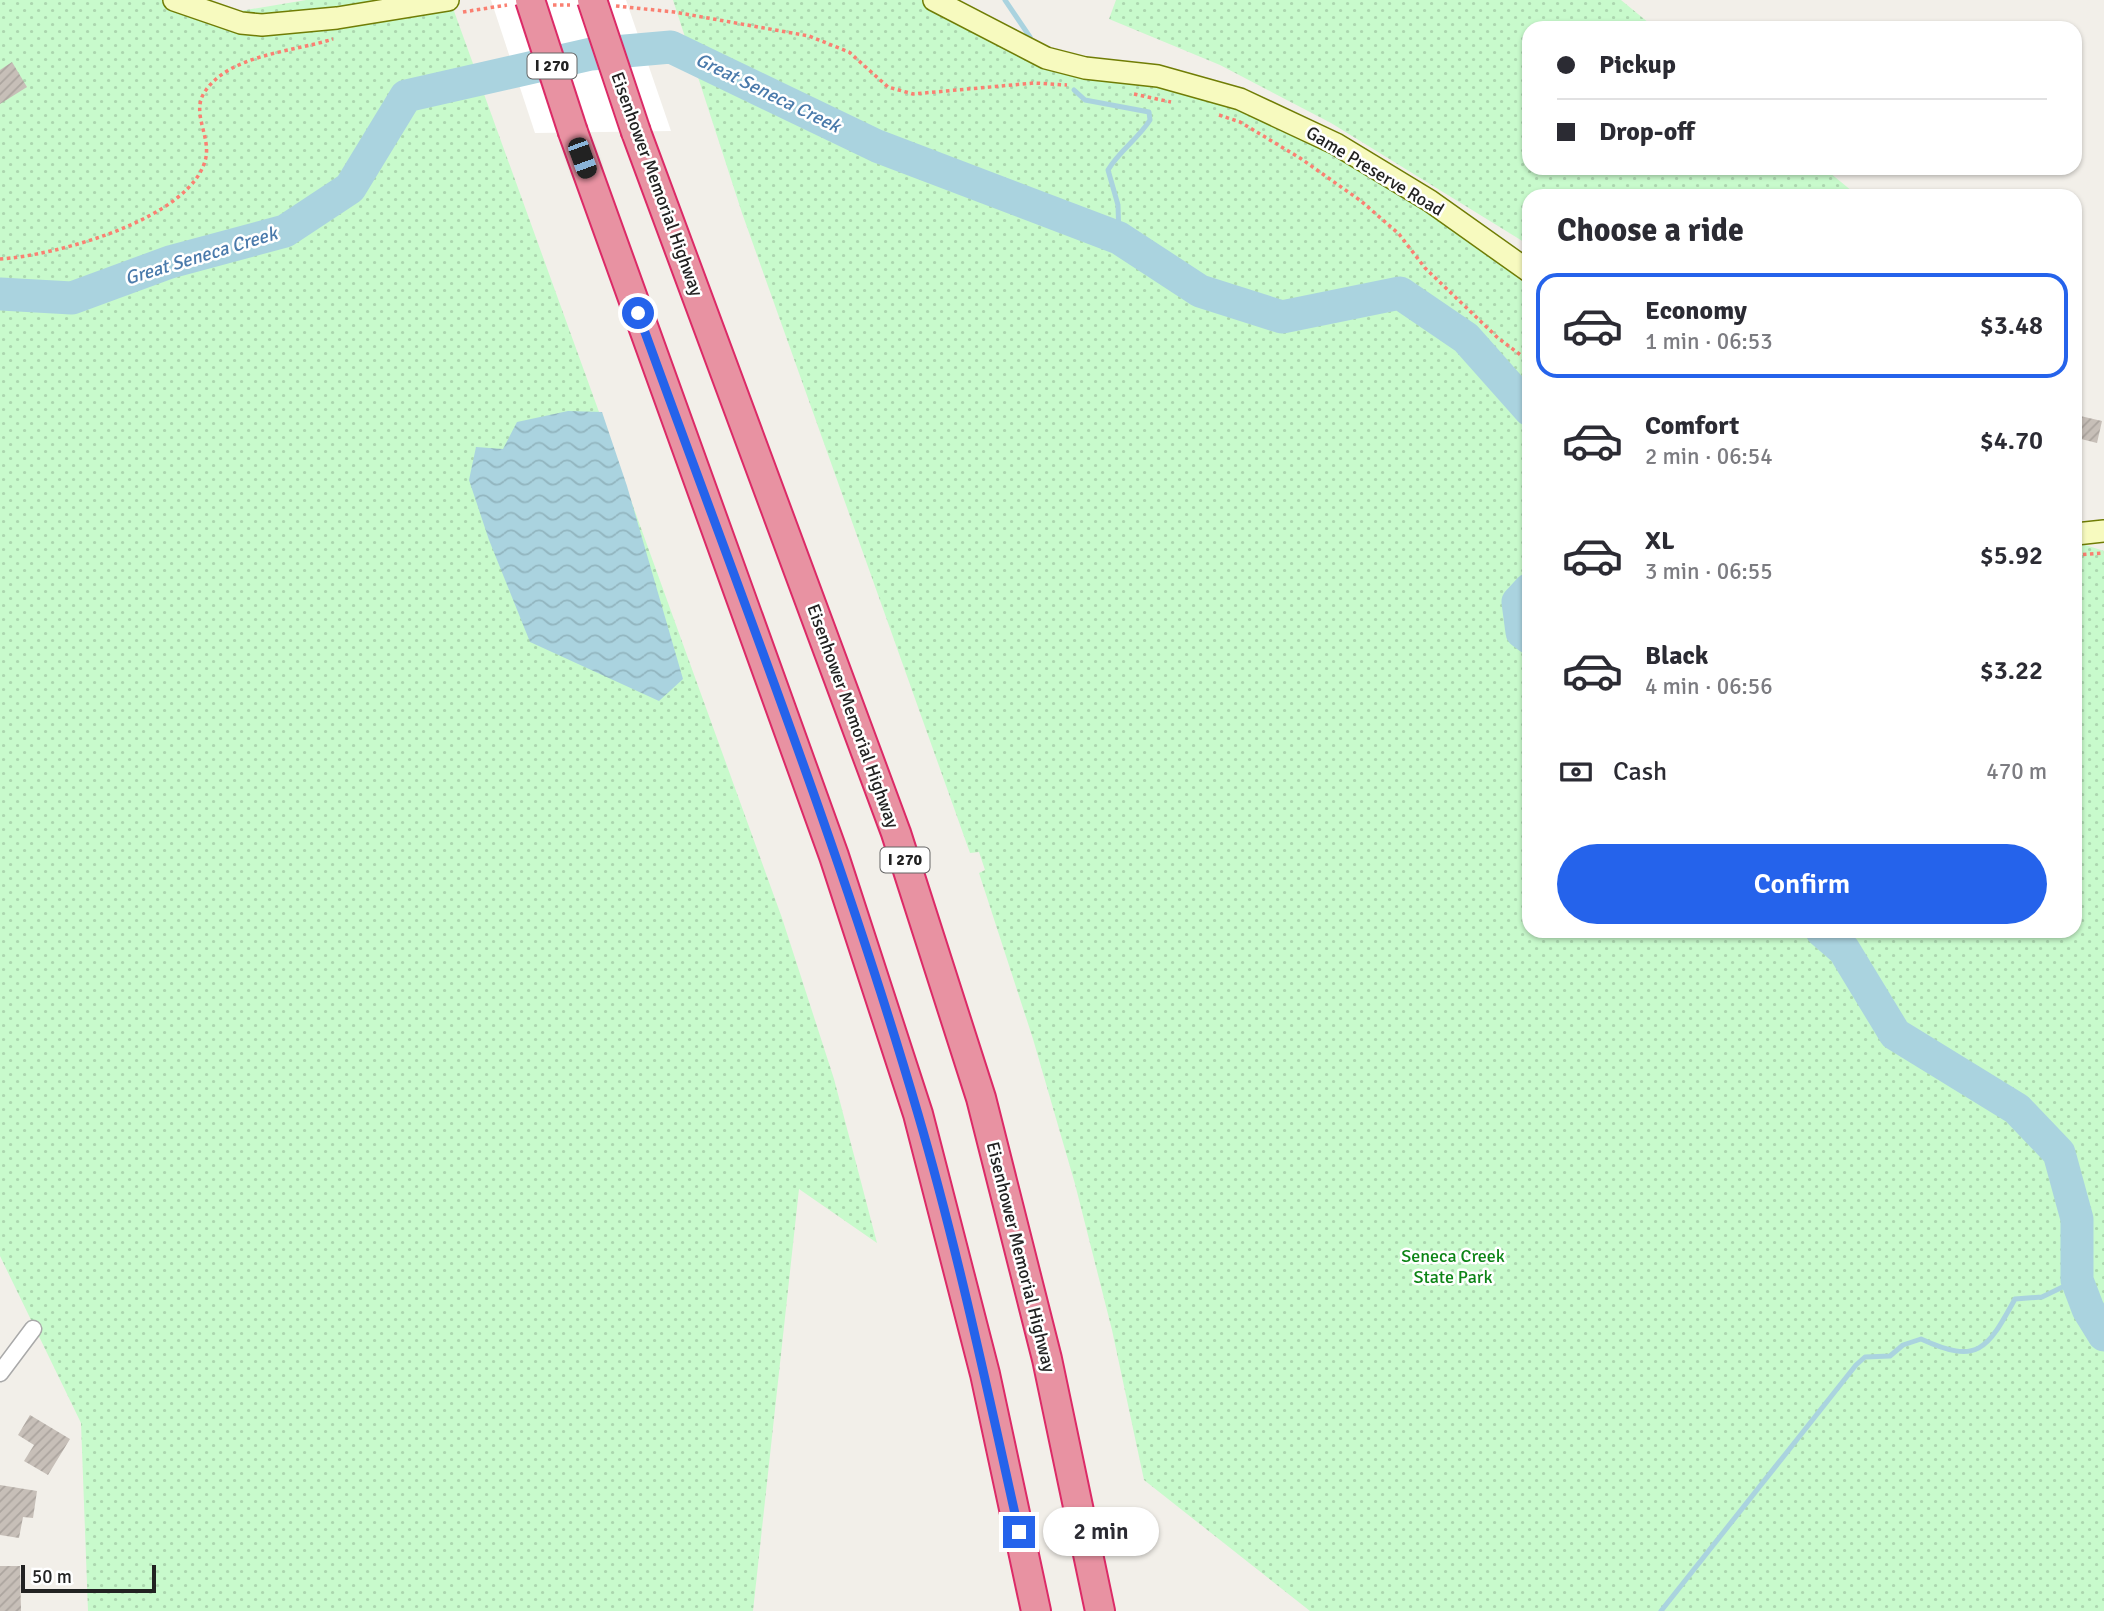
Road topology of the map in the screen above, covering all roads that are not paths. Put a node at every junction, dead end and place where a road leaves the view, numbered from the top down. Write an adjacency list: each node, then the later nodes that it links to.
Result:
1 (174, 0): 5 (street)
2 (934, 0): 6 (street, Game Preserve Road)
3 (527, 3): 11 (highway, I 270, bridge)
4 (590, 4): 12 (highway, Eisenhower Memorial Highway / I 270, bridge)
5 (451, 7)
6 (1522, 266)
7 (2104, 531): 8 (street)
8 (2082, 533)
9 (33, 1329): 10 (street)
10 (0, 1373)
11 (1036, 1611)
12 (1100, 1611)

